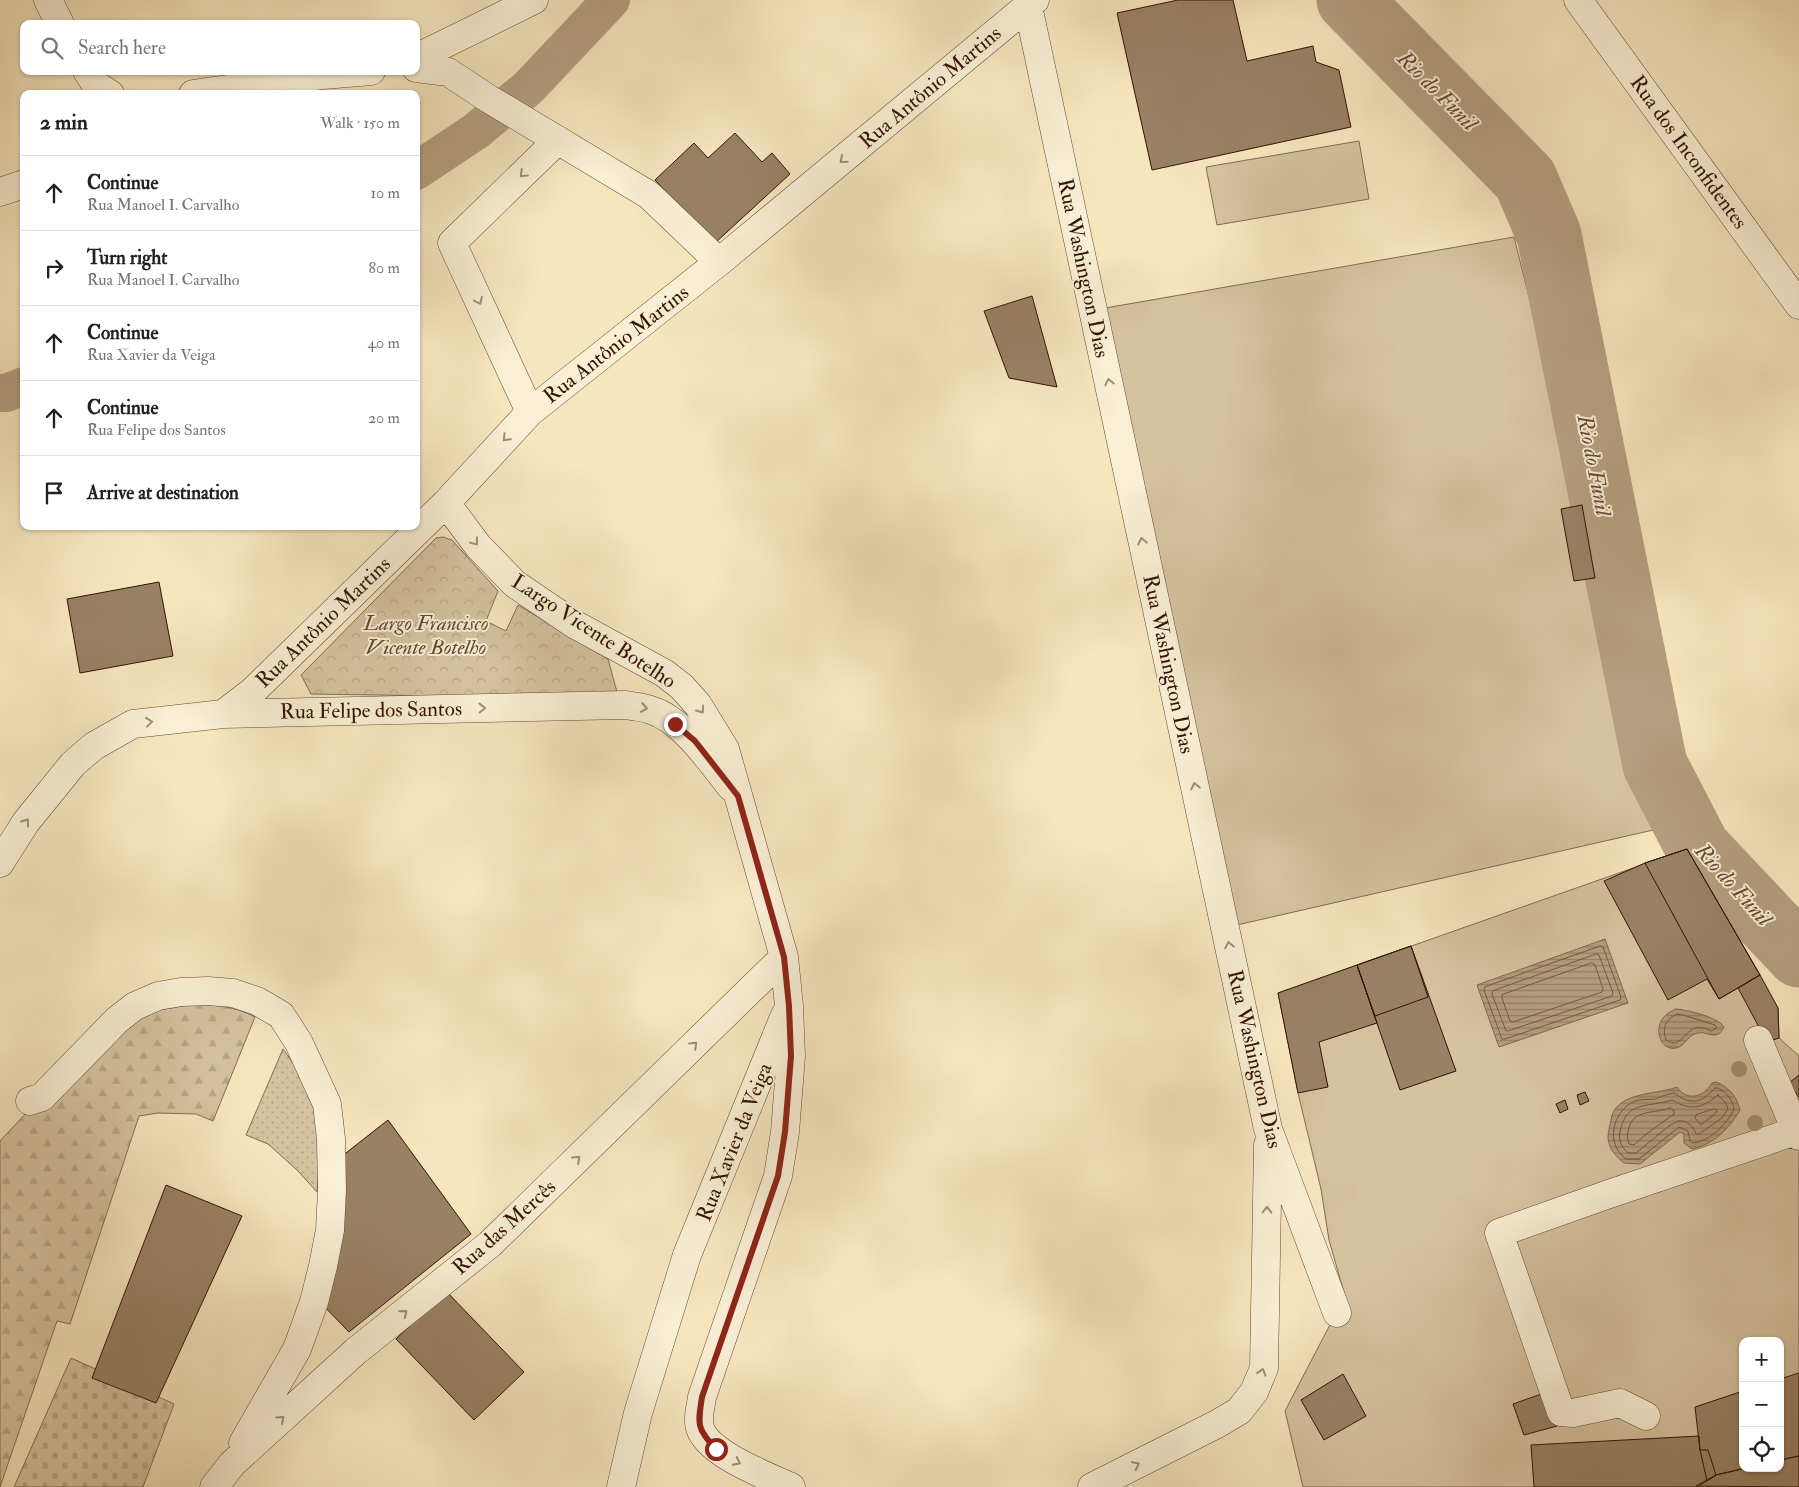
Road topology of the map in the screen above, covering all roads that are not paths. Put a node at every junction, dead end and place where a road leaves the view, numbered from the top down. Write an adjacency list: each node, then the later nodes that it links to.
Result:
1 (48, 0): 5 (street)
2 (534, 0): 6 (street)
3 (1578, 0): 18 (street, Rua dos Inconfidentes)
4 (1031, 3): 17 (street, Rua Antônio Martins, one-way to 17); 30 (street, Rua Washington Dias, one-way to 4)
5 (58, 20)
6 (420, 56)
7 (420, 68): 14 (street)
8 (89, 75): 11 (street)
9 (316, 75): 12 (street)
10 (360, 75): 13 (street)
11 (104, 90)
12 (219, 90)
13 (313, 90)
14 (558, 140): 17 (street); 19 (street, one-way to 19)
15 (20, 185): 16 (street)
16 (0, 192)
17 (719, 262): 19 (street, Rua Antônio Martins)
18 (1799, 305)
19 (530, 412): 20 (street, Rua Antônio Martins, one-way to 20)
20 (446, 503): 21 (street, Rua Antônio Martins); 24 (street, Largo Vicente Botelho, one-way to 24)
21 (420, 528)
22 (418, 530): 23 (street, Rua Antônio Martins)
23 (223, 714): 24 (street, Rua Felipe dos Santos, one-way to 24); 25 (street, Rua Felipe dos Santos, one-way to 23)
24 (738, 796): 26 (street, Rua Xavier da Veiga)
25 (0, 863)
26 (784, 957): 27 (street, Rua Xavier da Veiga); 34 (street, Rua das Mercês, one-way to 26)
27 (789, 1006): 36 (street, Rua Xavier da Veiga); 37 (street, one-way to 37)
28 (1758, 1040): 31 (street)
29 (30, 1101): 34 (street)
30 (1268, 1129): 32 (street, Rua Washington Dias); 38 (street, one-way to 30)
31 (1798, 1134): 33 (street)
32 (1337, 1314)
33 (1646, 1416)
34 (232, 1464): 35 (street, Rua das Mercês)
35 (214, 1487)
36 (620, 1487)
37 (791, 1487)
38 (1092, 1487)

